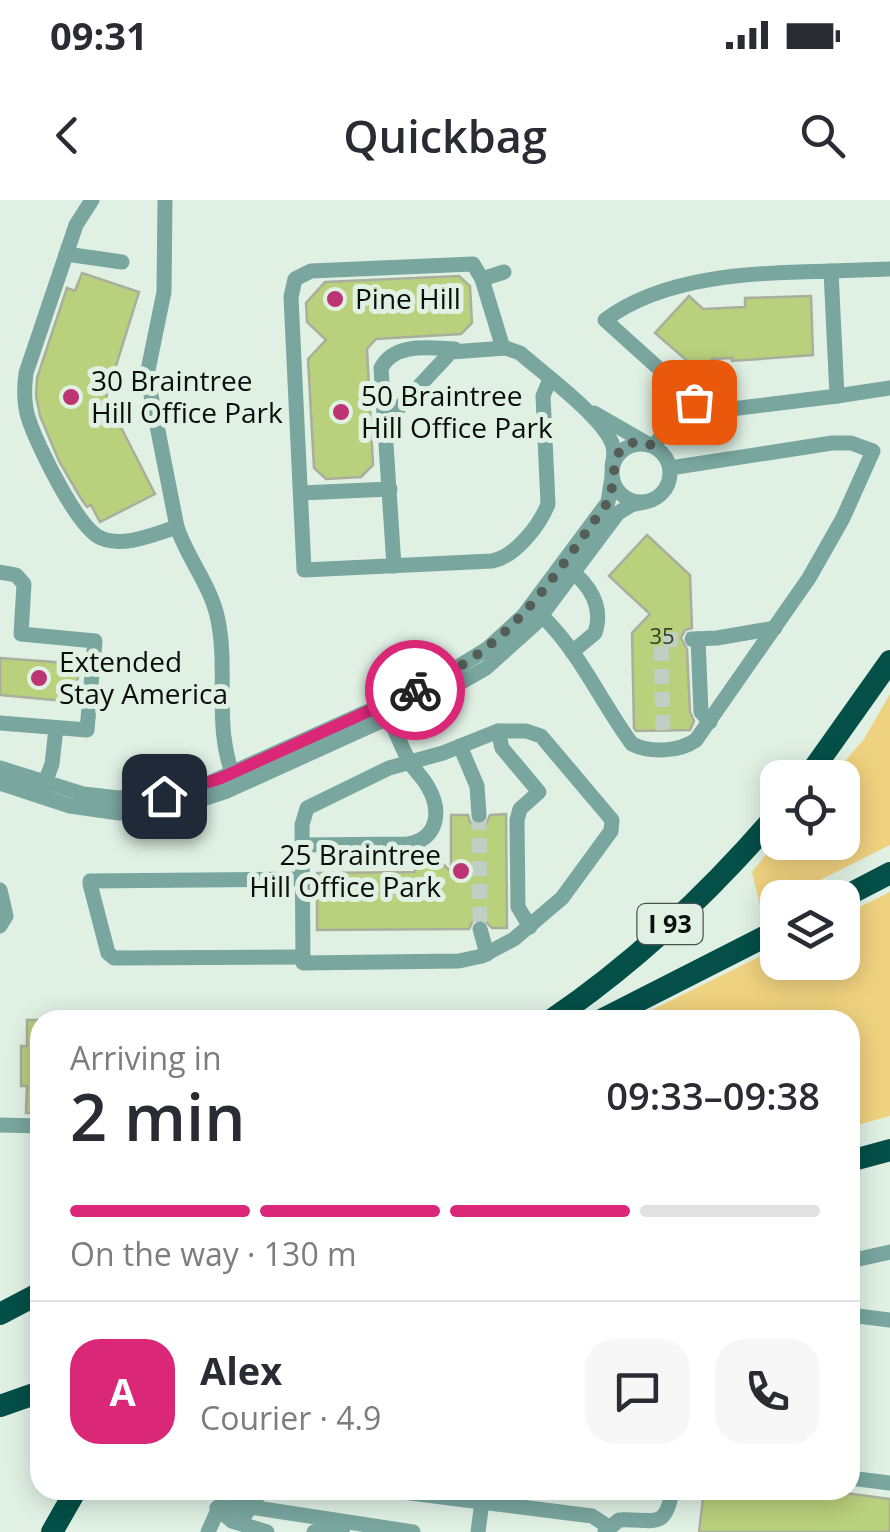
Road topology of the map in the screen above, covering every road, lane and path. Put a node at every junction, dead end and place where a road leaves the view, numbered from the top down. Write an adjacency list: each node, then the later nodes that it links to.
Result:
1 (92, 200): 3 (street)
2 (165, 200): 23 (street)
3 (66, 254): 4 (street); 23 (street)
4 (122, 262)
5 (890, 269): 6 (street)
6 (831, 271): 13 (street); 14 (street)
7 (504, 272): 8 (street)
8 (482, 279): 9 (street); 21 (street)
9 (503, 348): 10 (street); 11 (street)
10 (459, 350): 16 (street); 16 (street)
11 (550, 379): 15 (street); 24 (street)
12 (890, 388): 13 (street)
13 (836, 396): 14 (street)
14 (694, 402): 17 (street)
15 (578, 403): 17 (street); 19 (street)
16 (387, 430): 20 (street)
17 (652, 445): 18 (street); 19 (street)
18 (670, 468): 22 (street); 28 (street)
19 (612, 472): 22 (street); 25 (street)
20 (390, 489): 21 (street); 24 (street)
21 (301, 493): 24 (street)
22 (645, 502): 25 (street)
23 (176, 527): 42 (street)
24 (394, 566)
25 (568, 568): 27 (street); 29 (street)
26 (0, 572): 34 (street)
27 (537, 611): 29 (street); 31 (street)
28 (775, 628): 32 (street); 32 (street)
29 (572, 652): 38 (street)
30 (890, 661): 39 (highway)
31 (386, 711): 40 (street); 42 (street)
32 (710, 722): 38 (street)
33 (0, 723): 34 (street)
34 (56, 728): 44 (street)
35 (663, 730): 38 (street)
36 (498, 731): 37 (street); 53 (street); 53 (street)
37 (460, 746): 40 (street); 45 (street)
38 (663, 749)
39 (820, 760)
40 (410, 762): 47 (street); 47 (street)
41 (0, 768): 44 (street)
42 (235, 780): 44 (street)
43 (0, 783): 44 (street)
44 (43, 790)
45 (479, 815)
46 (760, 832): 58 (highway, I 93)
47 (302, 845): 49 (street)
48 (890, 874): 50 (highway)
49 (302, 879): 57 (street); 57 (street)
50 (860, 889)
51 (0, 890): 52 (street)
52 (0, 926)
53 (530, 927): 56 (street)
54 (480, 928): 56 (street)
55 (760, 939): 59 (highway)
56 (487, 954): 57 (street)
57 (304, 957)
58 (563, 1010)
59 (621, 1010)
60 (0, 1125): 61 (street)
61 (30, 1126)
62 (890, 1150): 63 (highway)
63 (860, 1158)
64 (890, 1252): 65 (street)
65 (860, 1259)
66 (30, 1298): 67 (highway)
67 (0, 1314)
68 (860, 1316): 69 (street)
69 (890, 1320)
70 (30, 1396): 71 (highway)
71 (0, 1406)
72 (860, 1479): 73 (street)
73 (890, 1482)
74 (70, 1500): 85 (highway)
75 (221, 1500): 81 (street)
76 (255, 1500): 80 (street)
77 (466, 1500): 79 (street)
78 (670, 1500): 84 (street)
79 (482, 1502): 84 (street); 90 (street)
80 (250, 1507): 81 (street); 82 (street); 83 (street)
81 (217, 1508): 83 (street); 86 (street)
82 (372, 1527): 88 (street); 89 (street)
83 (239, 1528): 87 (street)
84 (607, 1529)
85 (52, 1532)
86 (208, 1532)
87 (266, 1532)
88 (314, 1532)
89 (413, 1532)
90 (478, 1532)

